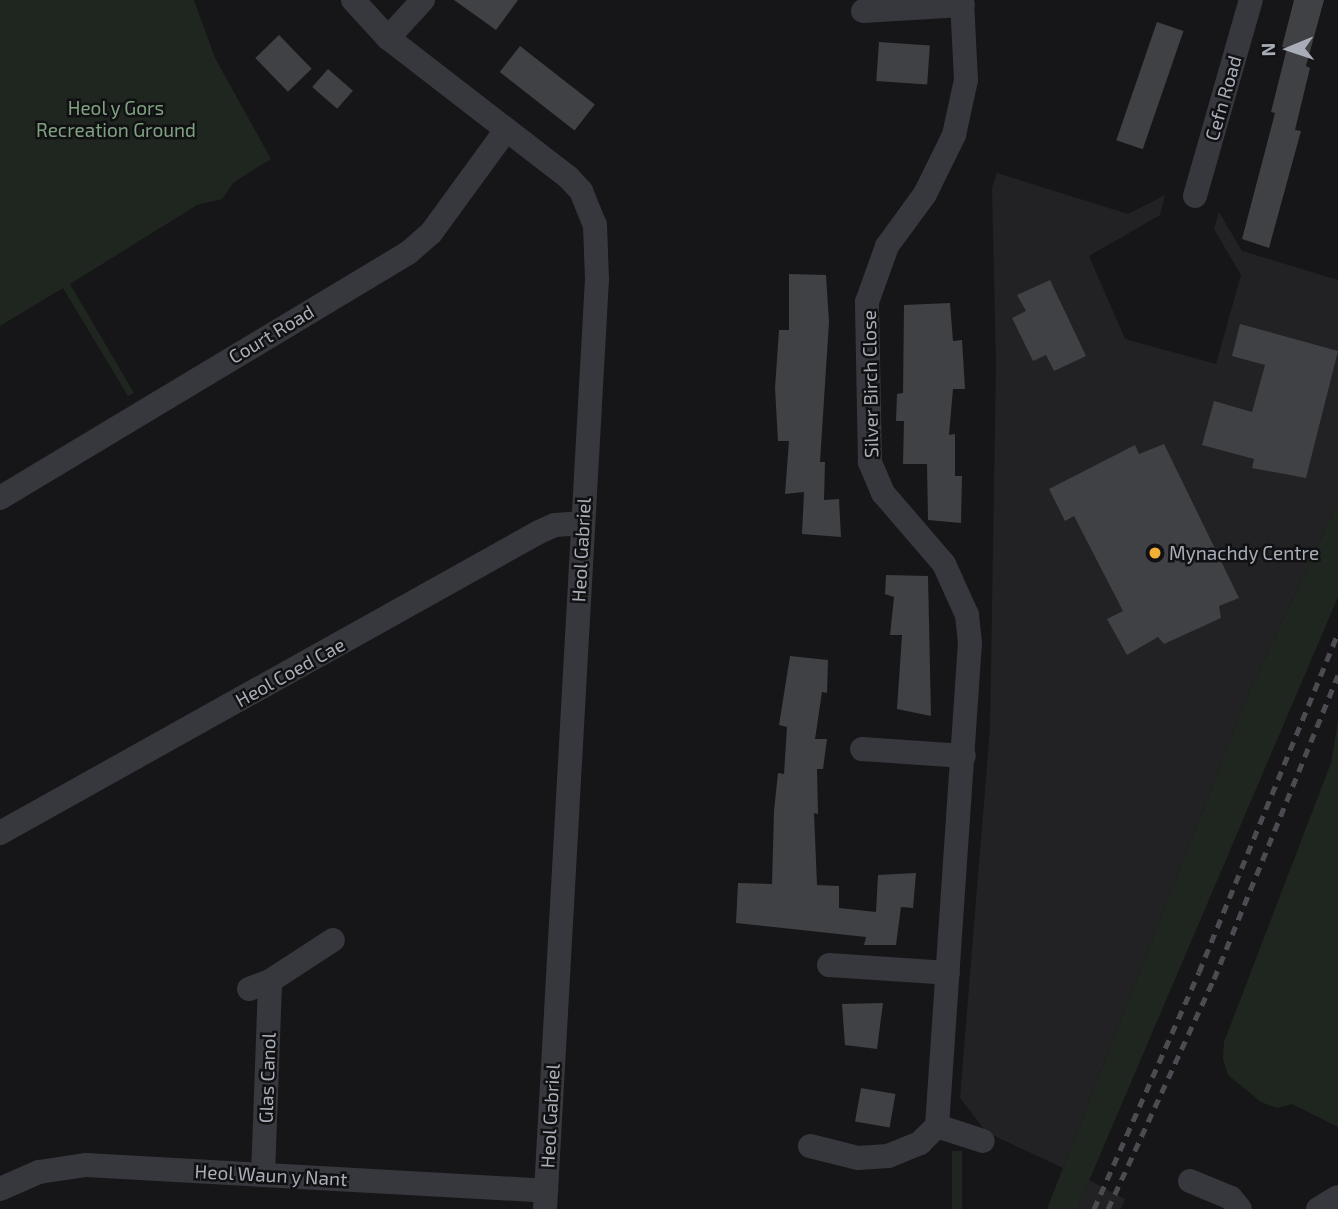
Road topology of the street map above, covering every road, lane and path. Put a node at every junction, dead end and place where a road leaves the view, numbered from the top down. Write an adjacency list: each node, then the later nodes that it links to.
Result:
1 (353, 0): 6 (street, Heol Gabriel)
2 (423, 0): 6 (street)
3 (1251, 0): 8 (street, Cefn Road)
4 (963, 3): 5 (street, Silver Birch Close); 12 (street, Silver Birch Close)
5 (863, 11)
6 (388, 38): 7 (street, Heol Gabriel)
7 (506, 130): 9 (street, Court Road); 10 (street, Heol Gabriel)
8 (1195, 196)
9 (0, 498)
10 (583, 523): 13 (street, Heol Coed Cae); 24 (street, Heol Gabriel)
11 (862, 749): 12 (street)
12 (964, 756): 16 (street, Silver Birch Close)
13 (0, 833)
14 (333, 940): 20 (street, Glas Canol)
15 (829, 965): 16 (street)
16 (948, 973): 17 (street, Silver Birch Close)
17 (937, 1126): 18 (street); 19 (street)
18 (983, 1141)
19 (810, 1146)
20 (263, 1175): 22 (street, Heol Waun y Nant); 24 (street, Heol Waun y Nant)
21 (1190, 1181): 25 (street)
22 (0, 1189)
23 (1338, 1198): 26 (street)
24 (545, 1200)
25 (1240, 1209)
26 (1318, 1209)

